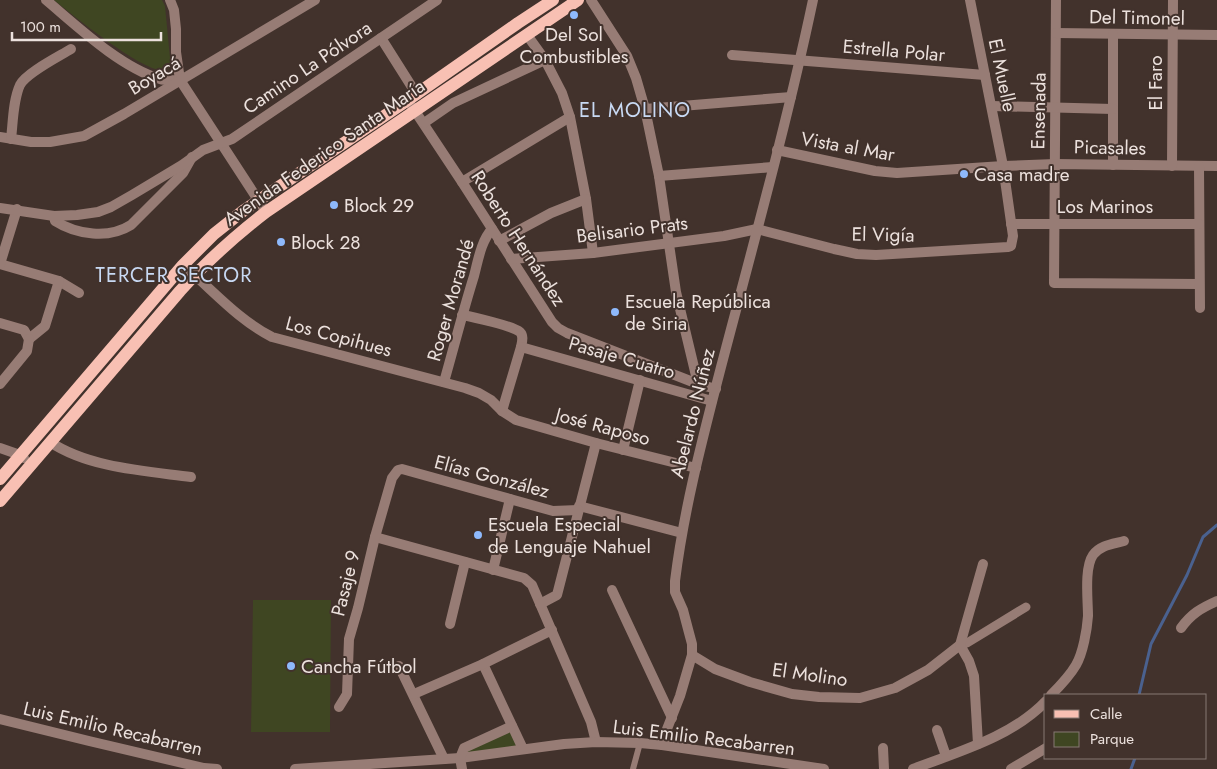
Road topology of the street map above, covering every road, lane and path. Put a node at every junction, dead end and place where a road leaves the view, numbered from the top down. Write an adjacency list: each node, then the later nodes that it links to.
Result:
1 (46, 0): 23 (street)
2 (170, 0): 23 (street)
3 (315, 0): 23 (street, Boyacá)
4 (438, 0): 17 (street, Camino La Pólvora)
5 (553, 0): 25 (main road, Avenida Federico Santa María)
6 (578, 0): 16 (main road, Avenida Federico Santa María)
7 (591, 0): 28 (street)
8 (813, 0): 21 (street, Abelardo Núñez)
9 (970, 0): 22 (street, El Muelle)
10 (1056, 0): 12 (street, Ensenada)
11 (1172, 0): 14 (street, El Faro)
12 (1056, 33): 13 (street, Del Timonel); 27 (street, Ensenada)
13 (1113, 34): 14 (street, Del Timonel); 29 (street)
14 (1173, 35): 15 (street, Del Timonel); 40 (street, El Faro)
15 (1217, 35)
16 (526, 36): 20 (street); 25 (main road, Avenida Federico Santa María)
17 (381, 38): 25 (street, Roberto Hernández); 34 (street, Camino La Pólvora)
18 (70, 49): 33 (street)
19 (732, 55): 21 (street, Estrella Polar)
20 (545, 60): 30 (street); 31 (street)
21 (800, 60): 22 (street, Estrella Polar); 24 (street, Abelardo Núñez)
22 (985, 75): 26 (street, El Muelle)
23 (180, 80): 33 (street, Boyacá); 34 (street)
24 (791, 97): 28 (street); 35 (street, Abelardo Núñez)
25 (413, 102): 31 (street, Roberto Hernández); 47 (main road, Avenida Federico Santa María); 50 (main road, Avenida Federico Santa María)
26 (992, 106): 27 (street); 39 (street, El Muelle)
27 (1055, 107): 29 (street); 37 (street, Ensenada)
28 (645, 109): 44 (street)
29 (1113, 110): 38 (street)
30 (570, 117): 45 (street); 46 (street)
31 (424, 123): 45 (street, Roberto Hernández)
32 (0, 137): 33 (street, Boyacá)
33 (11, 139)
34 (222, 144): 36 (street, Camino La Pólvora); 47 (street)
35 (777, 150): 39 (street, Vista al Mar); 43 (street, Abelardo Núñez)
36 (192, 157): 51 (street, Camino La Pólvora); 51 (street, Camino La Pólvora)
37 (1055, 164): 38 (street, Picasales); 39 (street, Picasales); 53 (street, Ensenada)
38 (1113, 165): 40 (street, Picasales)
39 (1003, 166): 52 (street, El Muelle)
40 (1172, 166): 41 (street, Picasales)
41 (1199, 166): 42 (street, Picasales); 54 (street)
42 (1217, 166)
43 (773, 167): 44 (street); 56 (street, Abelardo Núñez)
44 (658, 176): 58 (street)
45 (462, 182): 55 (street, Roberto Hernández)
46 (586, 199): 57 (street); 60 (street)
47 (258, 200): 50 (street); 63 (main road, Avenida Federico Santa María)
48 (0, 208): 49 (street, Camino La Pólvora)
49 (17, 209): 51 (street, Camino La Pólvora); 62 (street)
50 (266, 212): 64 (main road, Avenida Federico Santa María)
51 (54, 216)
52 (1011, 224): 53 (street, Los Marinos); 59 (street, El Muelle)
53 (1054, 224): 54 (street, Los Marinos); 66 (street, Ensenada)
54 (1199, 224): 66 (street)
55 (492, 229): 57 (street, Roberto Hernández); 69 (street, Roger Morandé)
56 (757, 229): 58 (street, Belisario Prats); 59 (street, El Vigía); 77 (street, Abelardo Núñez)
57 (499, 240): 61 (street, Roberto Hernández)
58 (668, 242): 60 (street, Belisario Prats); 76 (street)
59 (1011, 246)
60 (593, 252): 61 (street, Belisario Prats)
61 (511, 259): 76 (street, Roberto Hernández)
62 (0, 264): 65 (street)
63 (183, 265): 64 (street, Los Copihues); 84 (main road, Avenida Federico Santa María)
64 (194, 275): 75 (street, Los Copihues); 80 (main road, Avenida Federico Santa María)
65 (59, 281): 67 (street); 71 (street)
66 (1199, 284): 68 (street)
67 (78, 293)
68 (1200, 308)
69 (462, 314): 72 (street, Pasaje Cuatro); 75 (street, Roger Morandé)
70 (0, 323): 71 (street)
71 (29, 339): 74 (street)
72 (522, 343): 73 (street, Pasaje Cuatro); 79 (street)
73 (640, 380): 78 (street, Pasaje Cuatro); 83 (street)
74 (0, 382)
75 (444, 382): 79 (street, Los Copihues)
76 (698, 384): 77 (street, Roberto Hernández)
77 (716, 389): 78 (street, Abelardo Núñez)
78 (712, 401): 86 (street, Abelardo Núñez)
79 (502, 412): 81 (street, José Raposo)
80 (50, 442): 85 (main road, Avenida Federico Santa María); 88 (street)
81 (596, 443): 83 (street, José Raposo); 92 (street)
82 (0, 448): 84 (street)
83 (623, 450): 86 (street, José Raposo)
84 (20, 455): 85 (street); 89 (main road, Avenida Federico Santa María)
85 (31, 465): 91 (main road, Avenida Federico Santa María)
86 (696, 468): 93 (street, Abelardo Núñez)
87 (398, 470): 90 (street, Elías González); 94 (street, Pasaje 9)
88 (192, 477)
89 (0, 479)
90 (510, 499): 92 (street, Elías González); 98 (street)
91 (0, 501)
92 (579, 508): 93 (street, Elías González); 101 (street)
93 (682, 533): 107 (street, Abelardo Núñez)
94 (375, 537): 96 (street); 113 (street, Pasaje 9)
95 (1124, 541): 111 (street)
96 (465, 562): 98 (street); 103 (street)
97 (983, 564): 106 (street)
98 (493, 570): 101 (street)
99 (612, 590): 114 (street)
100 (1217, 601): 104 (street)
101 (540, 604): 105 (street)
102 (1026, 607): 106 (street, El Molino)
103 (450, 624)
104 (1181, 628)
105 (552, 630): 108 (street); 118 (street)
106 (960, 646): 107 (street, El Molino); 120 (street)
107 (692, 655): 114 (street, Abelardo Núñez)
108 (483, 664): 110 (street); 116 (street)
109 (400, 666): 110 (street)
110 (414, 694): 127 (street)
111 (1052, 694)
112 (1044, 704): 120 (street)
113 (340, 707)
114 (672, 718): 121 (street, Abelardo Núñez)
115 (0, 719): 128 (street, Luis Emilio Recabarren)
116 (512, 726): 123 (street); 126 (street)
117 (937, 730): 125 (street)
118 (596, 742): 119 (street, Luis Emilio Recabarren); 123 (street, Luis Emilio Recabarren)
119 (640, 743): 121 (street, Luis Emilio Recabarren); 131 (lane)
120 (978, 744): 125 (street)
121 (662, 745): 132 (street, Luis Emilio Recabarren)
122 (883, 748): 133 (street)
123 (523, 749): 126 (street, Luis Emilio Recabarren)
124 (1044, 749): 135 (street)
125 (946, 756): 134 (street)
126 (460, 758): 127 (street, Luis Emilio Recabarren); 130 (street)
127 (444, 759): 129 (street, Luis Emilio Recabarren)
128 (217, 769)
129 (295, 769)
130 (462, 769)
131 (634, 769)
132 (824, 769)
133 (884, 769)
134 (913, 769)
135 (1011, 769)

